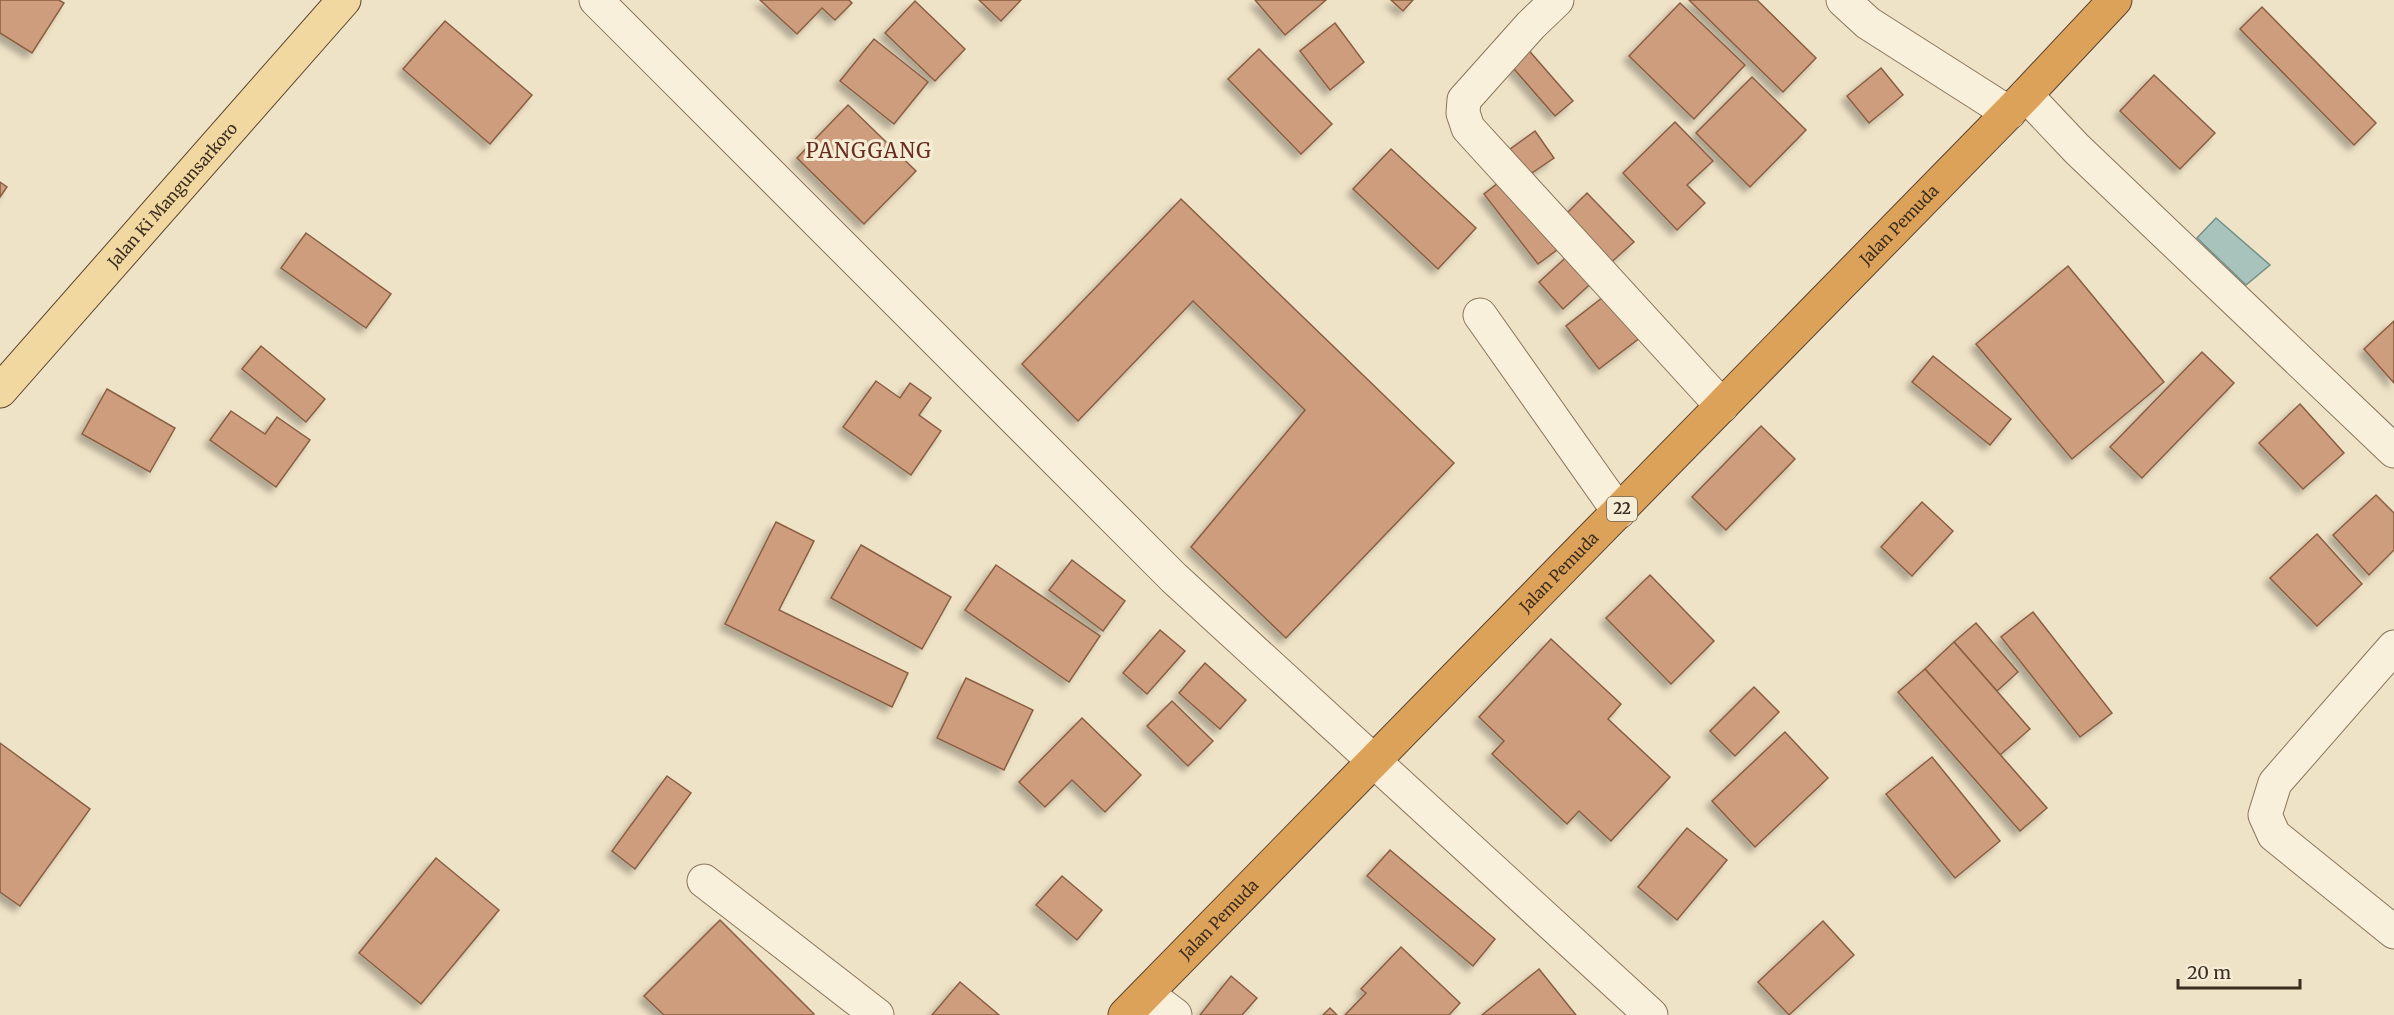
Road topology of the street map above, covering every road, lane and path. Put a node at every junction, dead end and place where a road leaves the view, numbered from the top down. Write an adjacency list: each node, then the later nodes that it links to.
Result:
1 (344, 0): 8 (main road, Jalan Ki Mangunsarkoro)
2 (596, 0): 13 (street)
3 (1557, 0): 9 (street)
4 (1843, 0): 6 (street)
5 (2115, 0): 6 (highway, Jalan Pemuda / 22)
6 (2017, 104): 9 (highway, Jalan Pemuda / 22); 10 (street)
7 (1480, 315): 11 (street)
8 (0, 391)
9 (1722, 406): 11 (highway, Jalan Pemuda / 22)
10 (2394, 451)
11 (1619, 512): 13 (highway, Jalan Pemuda / 22)
12 (2394, 647): 15 (street)
13 (1374, 761): 16 (highway, Jalan Pemuda / 22); 19 (street)
14 (704, 881): 17 (street)
15 (2394, 932)
16 (1136, 1005): 18 (street)
17 (877, 1015)
18 (1175, 1015)
19 (1651, 1015)

